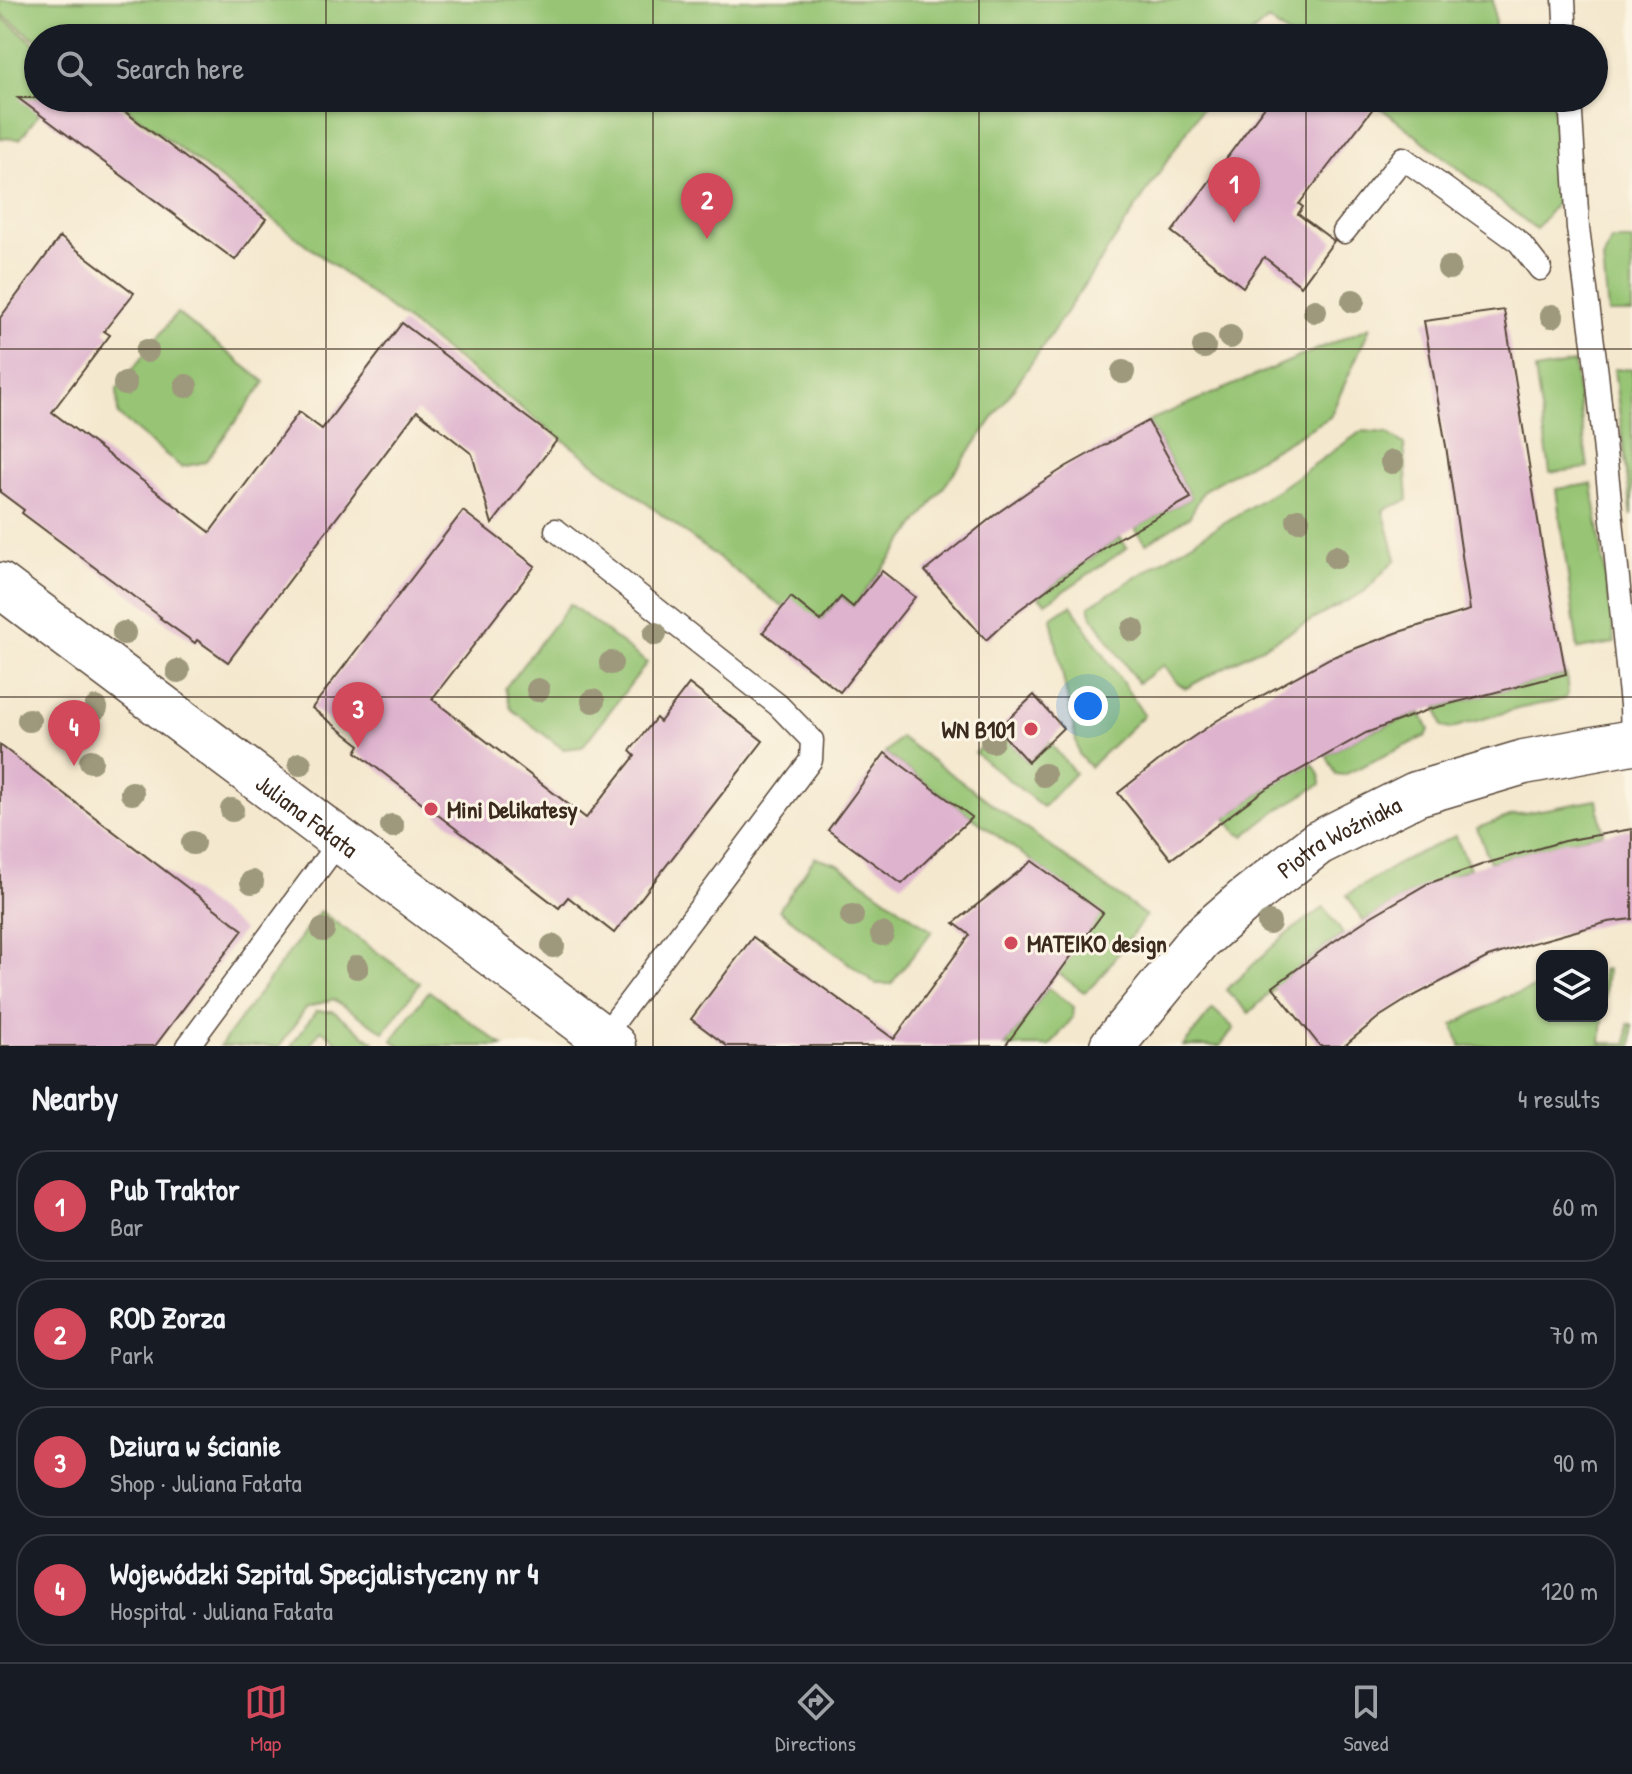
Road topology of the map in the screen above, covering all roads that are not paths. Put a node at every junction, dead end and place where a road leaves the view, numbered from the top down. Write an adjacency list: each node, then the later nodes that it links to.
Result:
1 (1564, 0): 2 (lane)
2 (1565, 24)
3 (1571, 112): 8 (lane)
4 (1344, 232): 5 (lane)
5 (1540, 269)
6 (556, 530): 10 (lane)
7 (0, 585): 9 (street, Juliana Fałata)
8 (1632, 742): 12 (street, Piotra Woźniaka)
9 (340, 840): 10 (street, Juliana Fałata); 11 (lane)
10 (608, 1042)
11 (188, 1046)
12 (1112, 1046)

